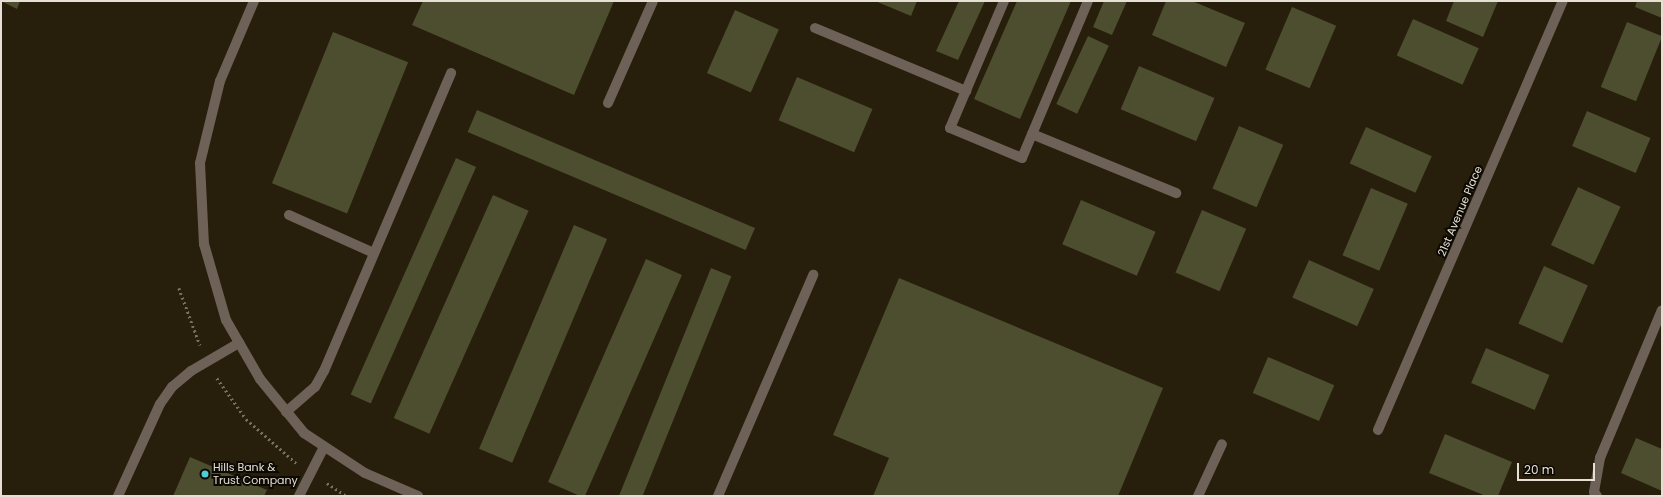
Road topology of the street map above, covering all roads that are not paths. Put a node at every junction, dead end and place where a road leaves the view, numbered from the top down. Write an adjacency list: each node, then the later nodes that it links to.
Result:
1 (254, 1): 16 (street)
2 (652, 1): 9 (street)
3 (1004, 1): 8 (street)
4 (1088, 1): 10 (street)
5 (1563, 1): 18 (street, 21st Avenue Place)
6 (816, 28): 8 (street)
7 (451, 72): 13 (street)
8 (966, 91): 10 (street)
9 (608, 103)
10 (1032, 134): 11 (street)
11 (1176, 193)
12 (290, 216): 13 (street)
13 (374, 253): 17 (street)
14 (812, 275): 24 (street)
15 (1662, 310): 26 (street)
16 (239, 343): 17 (street); 21 (street)
17 (286, 412): 20 (street)
18 (1378, 430)
19 (1222, 444): 25 (street)
20 (324, 447): 22 (street); 23 (street)
21 (118, 496)
22 (299, 496)
23 (418, 496)
24 (718, 496)
25 (1198, 496)
26 (1596, 496)

